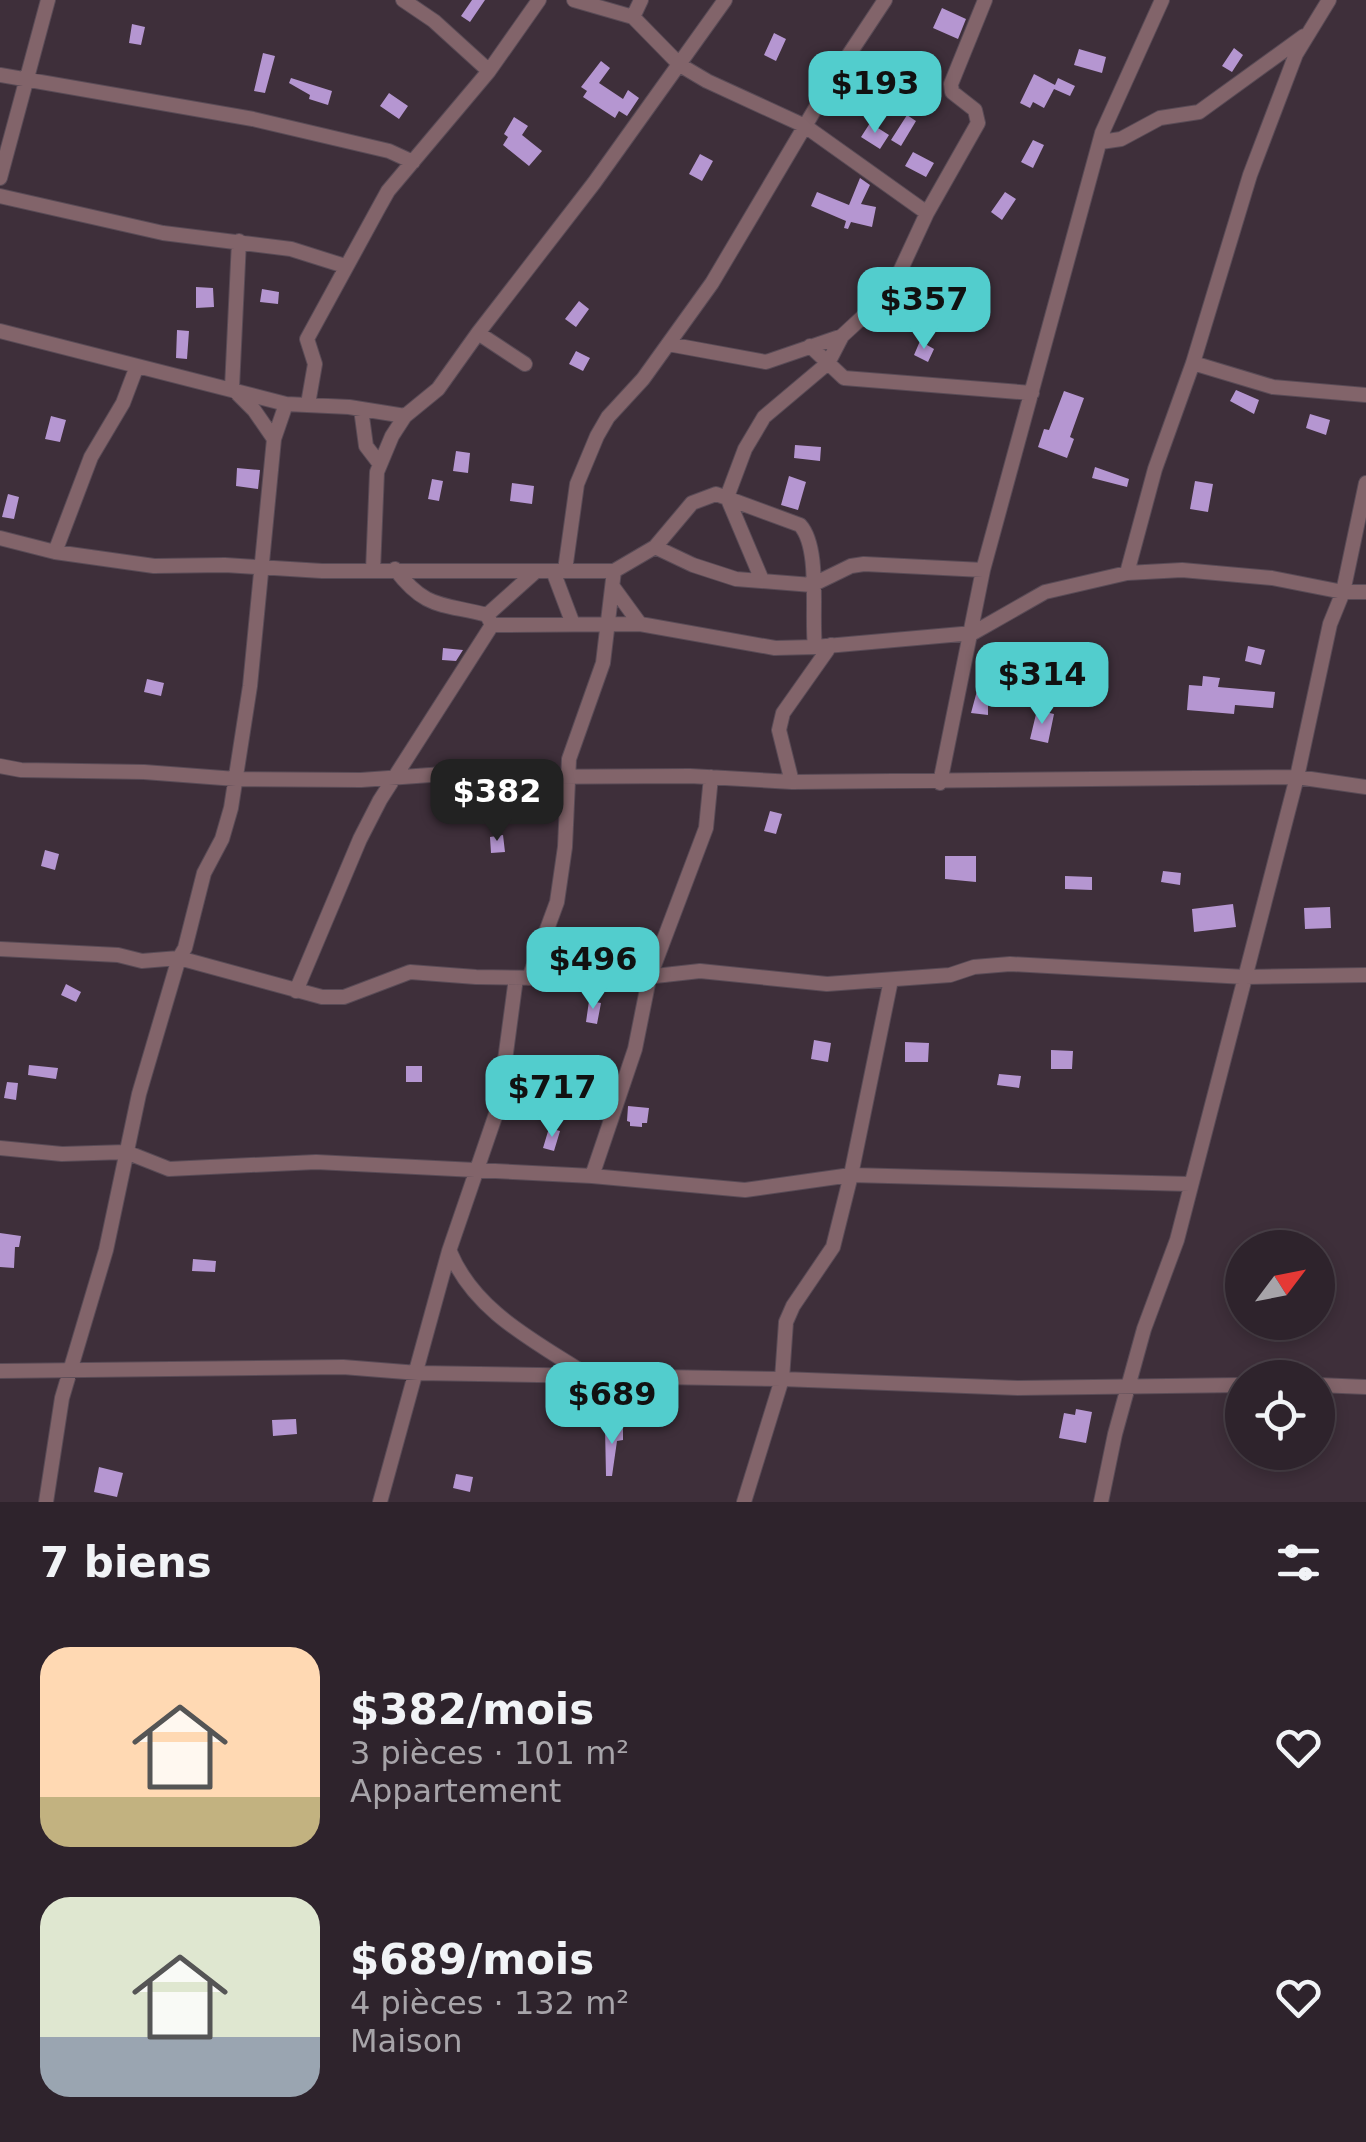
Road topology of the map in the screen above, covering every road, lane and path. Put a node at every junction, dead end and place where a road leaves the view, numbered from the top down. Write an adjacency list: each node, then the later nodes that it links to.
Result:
1 (48, 0): 16 (street)
2 (403, 0): 14 (street)
3 (539, 0): 14 (street)
4 (574, 0): 11 (street)
5 (640, 0): 11 (street)
6 (885, 0): 17 (street)
7 (985, 0): 22 (street)
8 (1162, 0): 18 (street)
9 (1329, 0): 12 (street)
10 (718, 2): 13 (street)
11 (634, 17): 13 (street)
12 (1309, 32): 18 (street); 31 (street)
13 (680, 64): 17 (street); 26 (street)
14 (489, 71): 19 (street)
15 (0, 75): 16 (street)
16 (26, 80): 19 (street); 20 (street)
17 (805, 126): 22 (street); 28 (street)
18 (1101, 142): 35 (street)
19 (413, 162): 24 (street)
20 (0, 178)
21 (0, 196): 23 (street)
22 (927, 213): 27 (street)
23 (238, 241): 24 (street); 34 (street)
24 (345, 266): 38 (street)
25 (0, 330): 33 (street)
26 (478, 333): 32 (street); 40 (street)
27 (842, 336): 29 (street); 30 (street)
28 (668, 344): 29 (street); 52 (street)
29 (810, 346): 30 (street)
30 (828, 363): 35 (street); 44 (street)
31 (1192, 363): 36 (street); 54 (street)
32 (525, 364)
33 (137, 366): 34 (street); 47 (street)
34 (232, 388): 37 (street); 41 (street)
35 (1032, 393): 50 (street)
36 (1366, 395)
37 (286, 404): 38 (street); 41 (street)
38 (308, 404): 39 (street)
39 (362, 409): 40 (street); 42 (street)
40 (405, 416): 42 (street)
41 (274, 440): 48 (street)
42 (378, 463): 51 (street)
43 (1366, 483): 58 (street)
44 (727, 498): 46 (street); 56 (street); 57 (street)
45 (0, 538): 47 (street)
46 (654, 547): 55 (street); 56 (street)
47 (55, 552): 48 (street)
48 (262, 569): 51 (street); 71 (street)
49 (395, 570): 51 (street); 53 (street); 60 (street)
50 (983, 570): 57 (street); 64 (street)
51 (373, 571)
52 (559, 571): 53 (street); 55 (street); 61 (street)
53 (535, 572): 60 (street)
54 (1127, 573): 58 (street); 64 (street)
55 (614, 579): 62 (street); 63 (street)
56 (762, 580): 57 (street)
57 (812, 585): 65 (street)
58 (1343, 592): 59 (street); 70 (street)
59 (1366, 592)
60 (490, 620): 61 (street); 67 (street)
61 (573, 624): 63 (street)
62 (640, 624): 63 (street); 65 (street)
63 (608, 625): 68 (street)
64 (972, 633): 65 (street); 74 (street)
65 (823, 646): 73 (street)
66 (0, 766): 71 (street)
67 (396, 776): 68 (street); 72 (street); 76 (street)
68 (569, 776): 69 (street); 81 (street)
69 (711, 777): 73 (street); 82 (street)
70 (1297, 777): 74 (street); 75 (street); 80 (street)
71 (236, 779): 72 (street); 78 (street)
72 (361, 780): 76 (street)
73 (792, 782): 74 (street)
74 (940, 783)
75 (1366, 787)
76 (380, 800): 84 (street)
77 (0, 950): 78 (street)
78 (178, 958): 84 (street); 86 (street)
79 (1366, 975): 80 (street)
80 (1245, 977): 83 (street); 90 (street)
81 (522, 978): 82 (street); 84 (street); 87 (street)
82 (649, 979): 83 (street); 89 (street)
83 (891, 980): 88 (street)
84 (296, 991)
85 (0, 1148): 86 (street)
86 (126, 1152): 87 (street); 92 (street)
87 (475, 1170): 89 (street); 91 (street)
88 (851, 1175): 89 (street); 90 (street); 96 (street)
89 (592, 1176)
90 (1190, 1184): 100 (street)
91 (449, 1251): 94 (street); 95 (street)
92 (70, 1368): 93 (street); 94 (street); 101 (street)
93 (0, 1370)
94 (418, 1373): 95 (street); 102 (street)
95 (589, 1376): 96 (street)
96 (782, 1379): 100 (street); 103 (street)
97 (1335, 1385): 99 (street)
98 (1225, 1386): 100 (street)
99 (1366, 1386)
100 (1128, 1389): 104 (street)
101 (46, 1502)
102 (380, 1502)
103 (744, 1502)
104 (1101, 1502)

